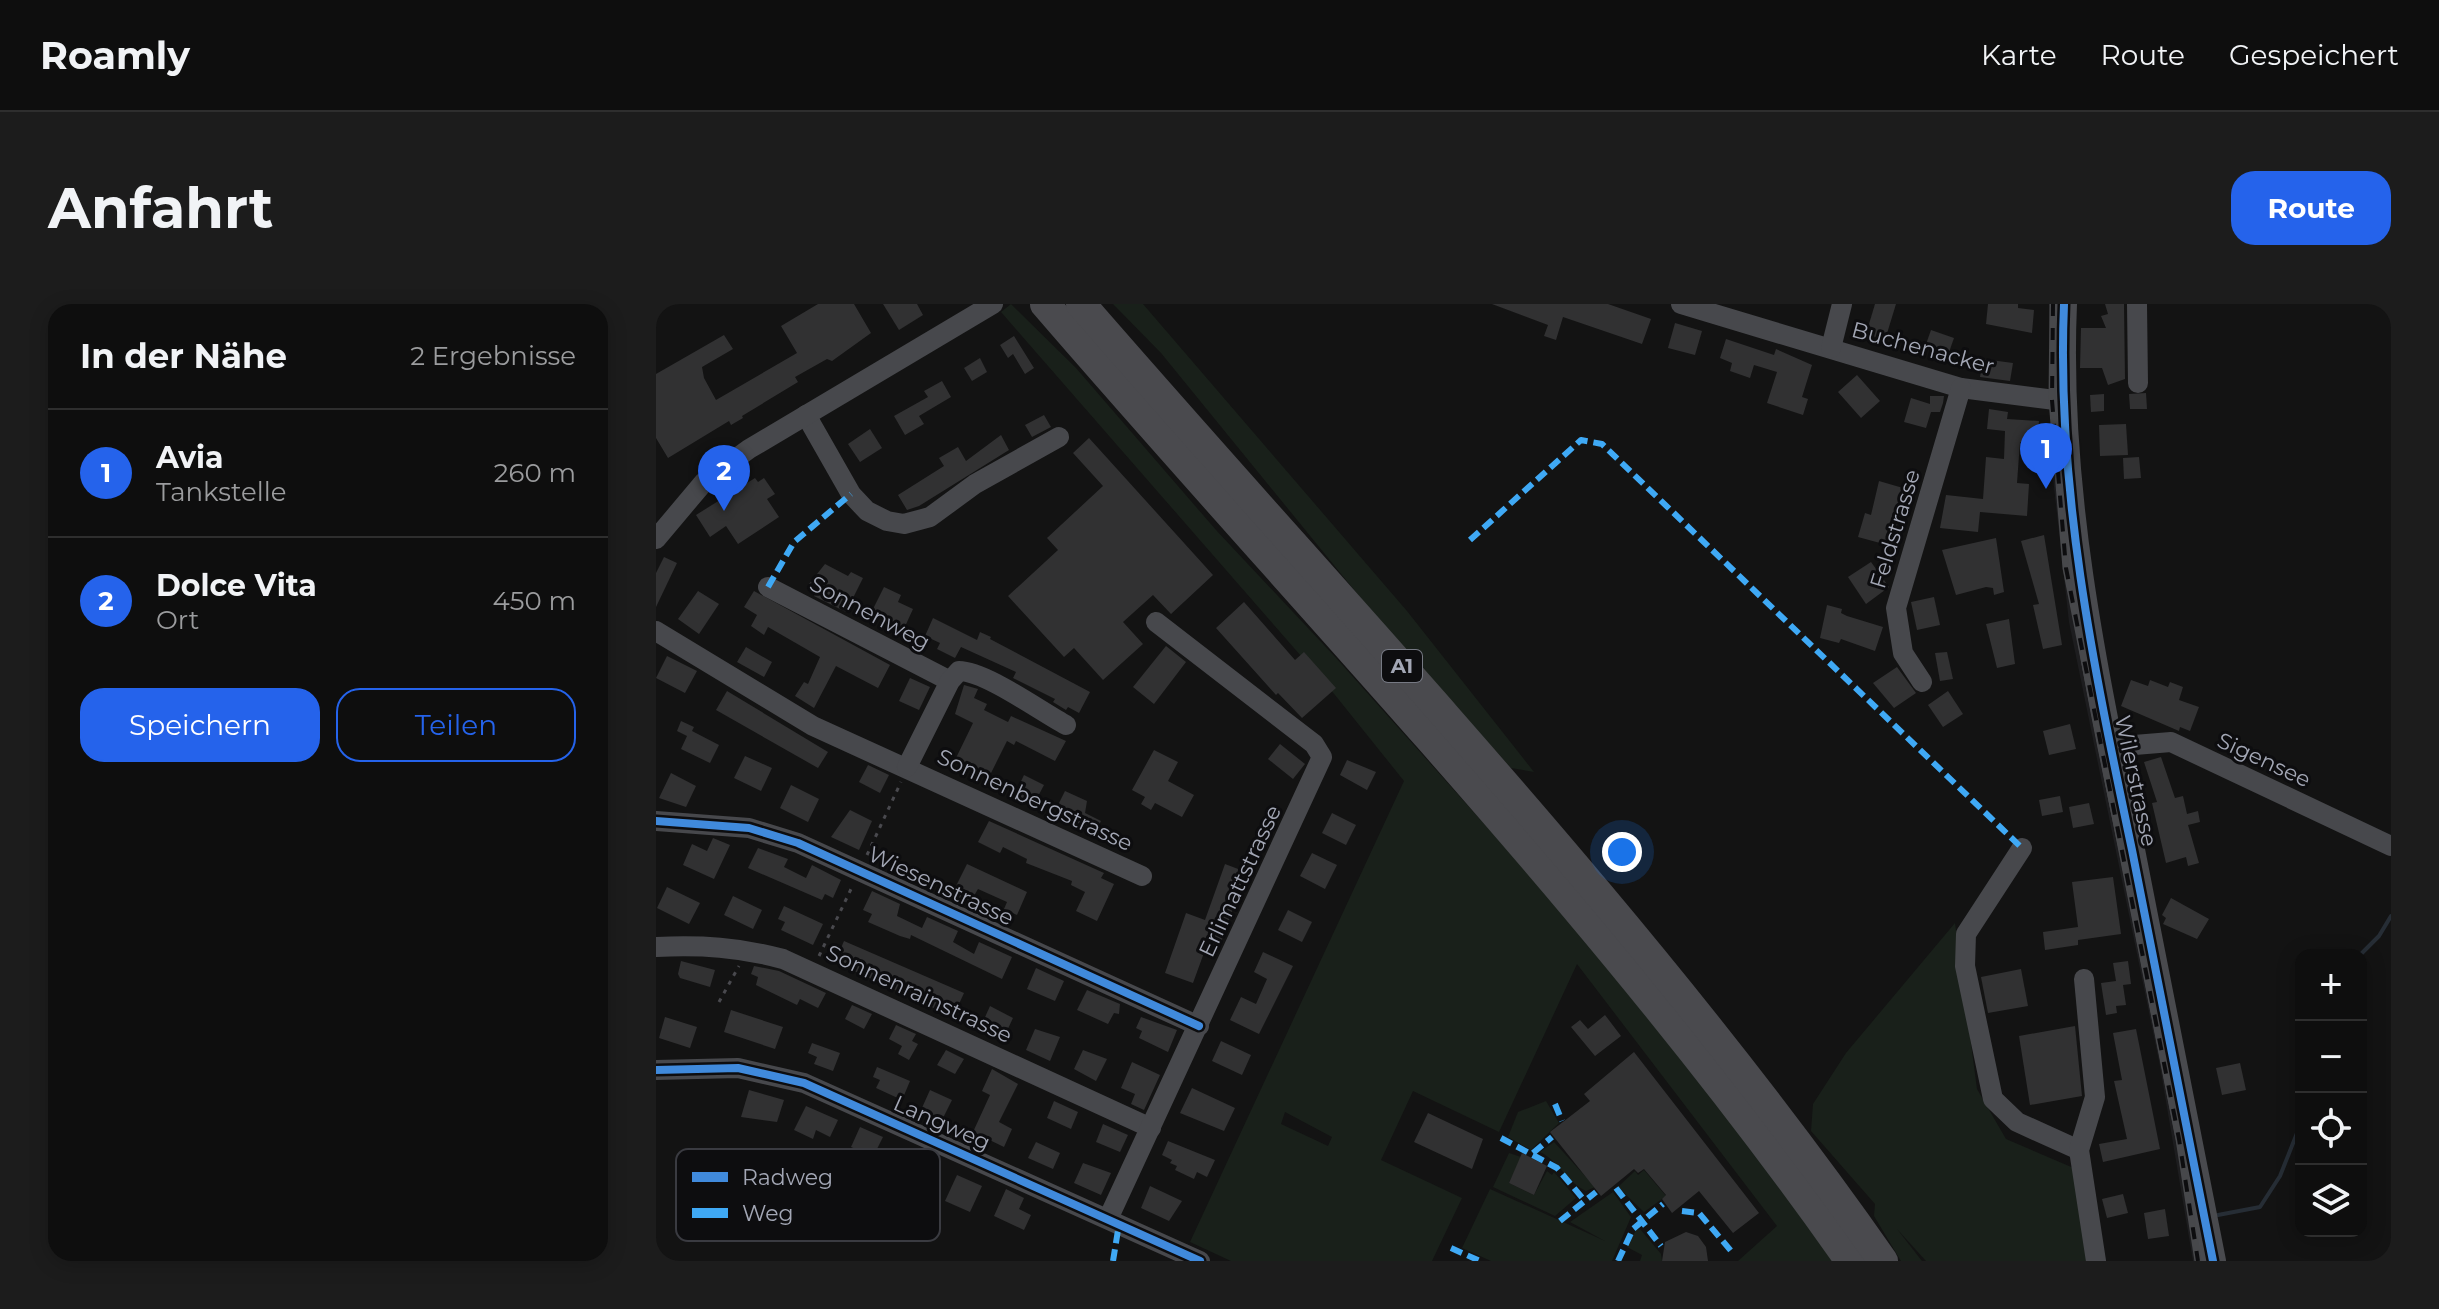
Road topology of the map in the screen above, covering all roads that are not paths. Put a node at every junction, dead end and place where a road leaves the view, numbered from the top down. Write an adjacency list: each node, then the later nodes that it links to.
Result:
1 (1681, 304): 7 (street, Buchenacker)
2 (1842, 304): 7 (street)
3 (2064, 304): 10 (main road, Wilerstrasse)
4 (2137, 304): 8 (street)
5 (1056, 308): 34 (highway, A1); 35 (highway, A1)
6 (985, 309): 11 (street)
7 (1831, 348): 9 (street, Buchenacker)
8 (2138, 383)
9 (1961, 388): 10 (street, Buchenacker); 18 (street, Feldstrasse)
10 (2063, 401): 20 (main road, Wilerstrasse)
11 (806, 415): 12 (street); 13 (street)
12 (1059, 437)
13 (656, 539)
14 (768, 587): 17 (street, Sonnenweg)
15 (1156, 622): 28 (street, Erlimattstrasse)
16 (656, 631): 21 (street, Sonnenbergstrasse)
17 (950, 681): 19 (street); 21 (street, Sonnenbergstrasse)
18 (1922, 682)
19 (1066, 725)
20 (2110, 747): 23 (street, Sigensee); 37 (main road, Wilerstrasse)
21 (907, 767): 25 (street, Sonnenbergstrasse)
22 (656, 821): 28 (street, Wiesenstrasse)
23 (2391, 846)
24 (2022, 848): 31 (street)
25 (1142, 876)
26 (656, 947): 30 (street, Sonnenrainstrasse)
27 (2084, 979): 31 (street)
28 (1199, 1026): 30 (street, Erlimattstrasse)
29 (656, 1070): 32 (street, Langweg)
30 (1151, 1128): 32 (street, Erlimattstrasse)
31 (2079, 1150): 36 (street)
32 (1108, 1219): 33 (street, Langweg)
33 (1200, 1261)
34 (1850, 1261)
35 (1883, 1261)
36 (2096, 1261)
37 (2213, 1261)

